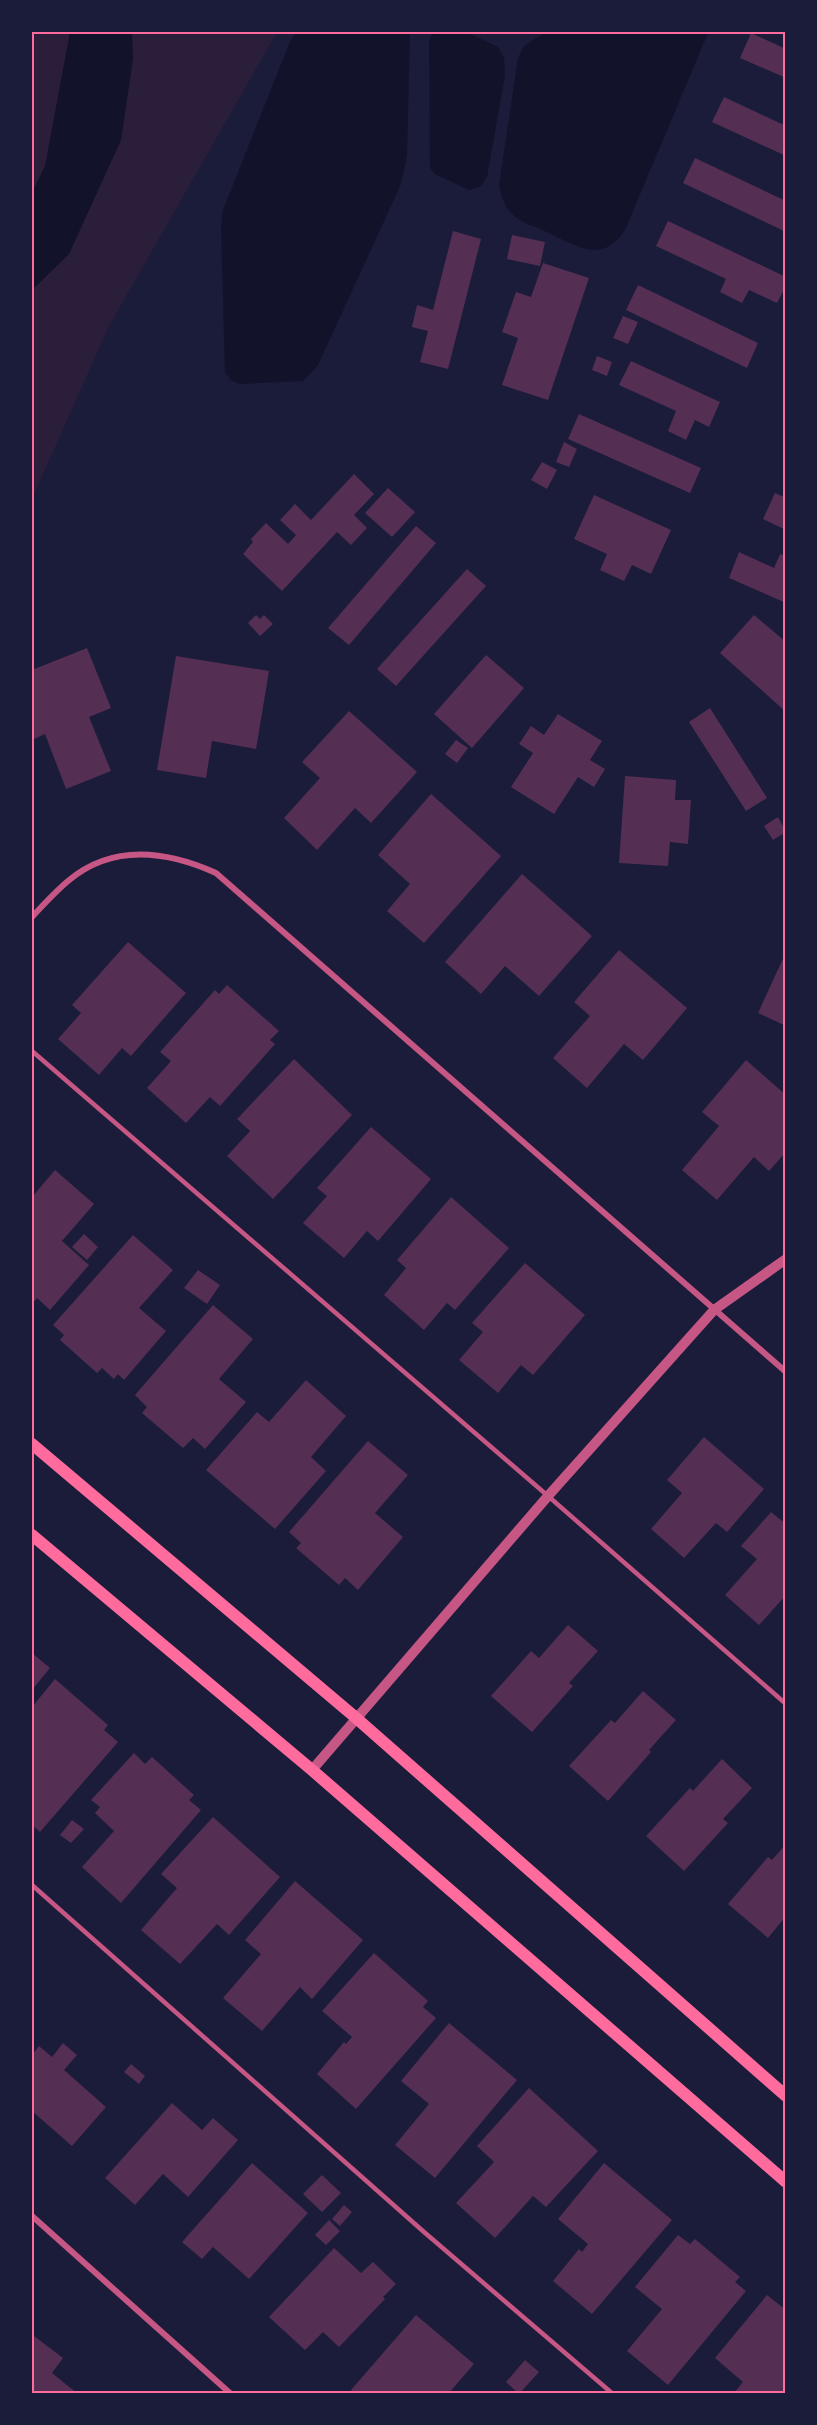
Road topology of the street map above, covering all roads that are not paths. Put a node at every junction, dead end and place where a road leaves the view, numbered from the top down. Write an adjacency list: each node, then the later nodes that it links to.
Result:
1 (32, 916): 4 (street)
2 (32, 1051): 7 (lane)
3 (786, 1259): 4 (street)
4 (714, 1310): 5 (street); 7 (street)
5 (786, 1372)
6 (32, 1444): 10 (main road)
7 (548, 1496): 9 (lane); 10 (street)
8 (32, 1534): 11 (main road)
9 (786, 1704)
10 (355, 1717): 11 (street); 13 (main road)
11 (312, 1770): 14 (main road)
12 (32, 1885): 17 (lane)
13 (786, 2096)
14 (786, 2182)
15 (32, 2216): 16 (street)
16 (231, 2394)
17 (613, 2394)

